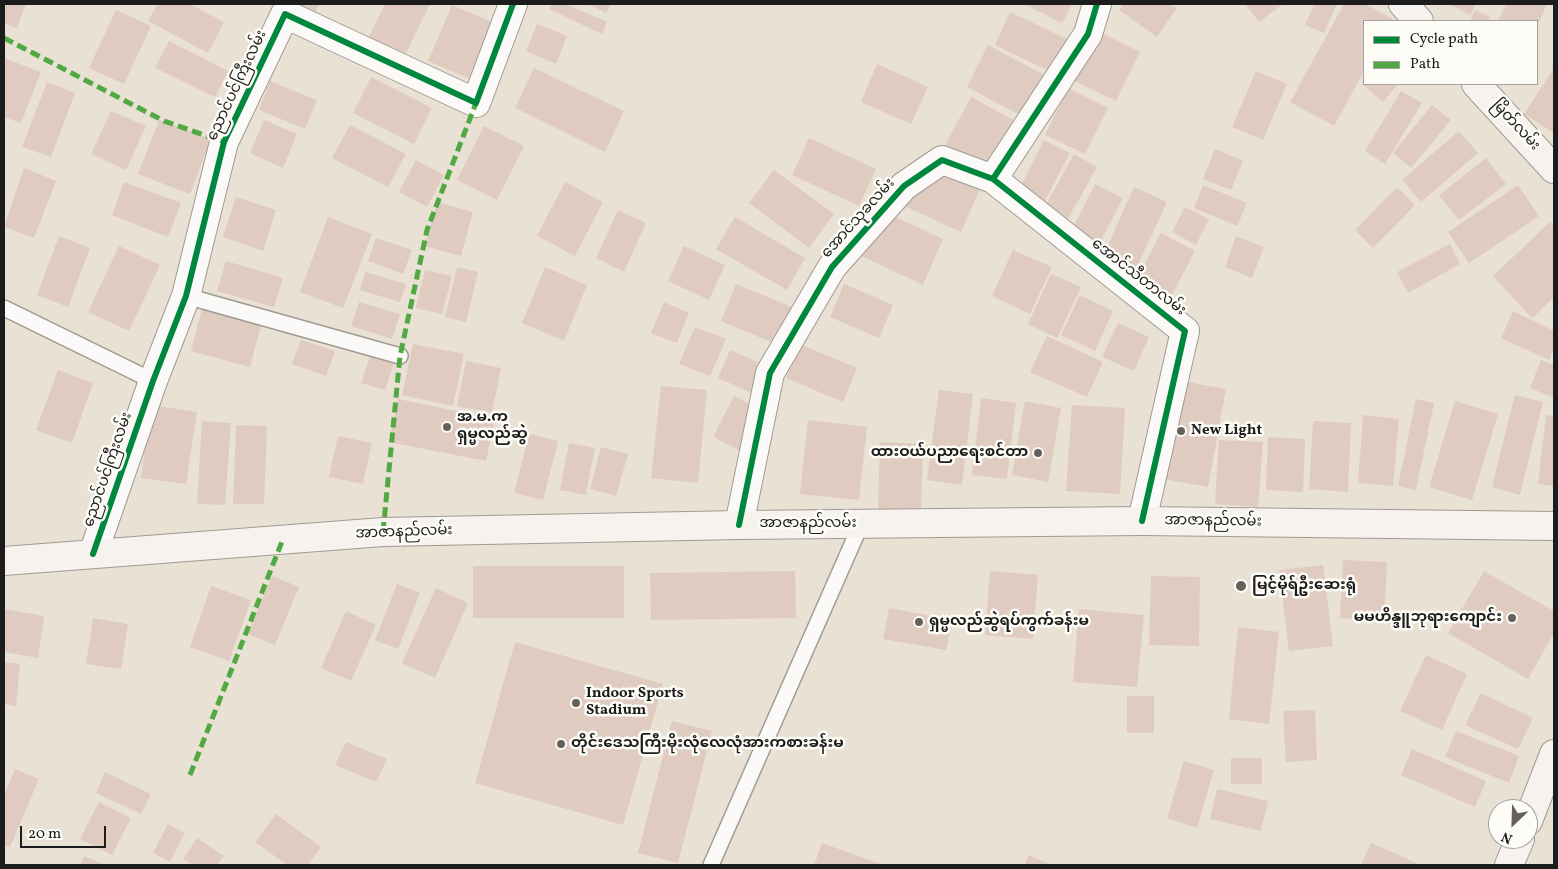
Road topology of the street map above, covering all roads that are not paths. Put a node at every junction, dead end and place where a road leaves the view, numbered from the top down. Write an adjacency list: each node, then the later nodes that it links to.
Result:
1 (513, 4): 8 (street, ညောင်ပင်ကြီးလမ်း)
2 (1097, 4): 7 (street)
3 (1403, 4): 4 (main road)
4 (1418, 20)
5 (1477, 85): 6 (main road, မြိတ်လမ်း)
6 (1554, 169)
7 (993, 179): 12 (street, အောင်သီတာလမ်း); 14 (street, အောင်သုခလမ်း)
8 (186, 296): 10 (lane); 11 (street, ညောင်ပင်ကြီးလမ်း)
9 (4, 308): 11 (lane)
10 (400, 356)
11 (153, 381): 16 (street, ညောင်ပင်ကြီးလမ်း)
12 (1142, 521): 13 (main road, အာဇာနည်လမ်း); 15 (main road, အာဇာနည်လမ်း)
13 (860, 524): 14 (main road, အာဇာနည်လမ်း); 21 (lane)
14 (739, 525): 16 (main road, အာဇာနည်လမ်း)
15 (1554, 526)
16 (93, 554): 17 (main road, အာဇာနည်လမ်း)
17 (4, 561)
18 (1554, 754): 19 (main road)
19 (1537, 799)
20 (1516, 849): 22 (main road)
21 (712, 865)
22 (1509, 865)

